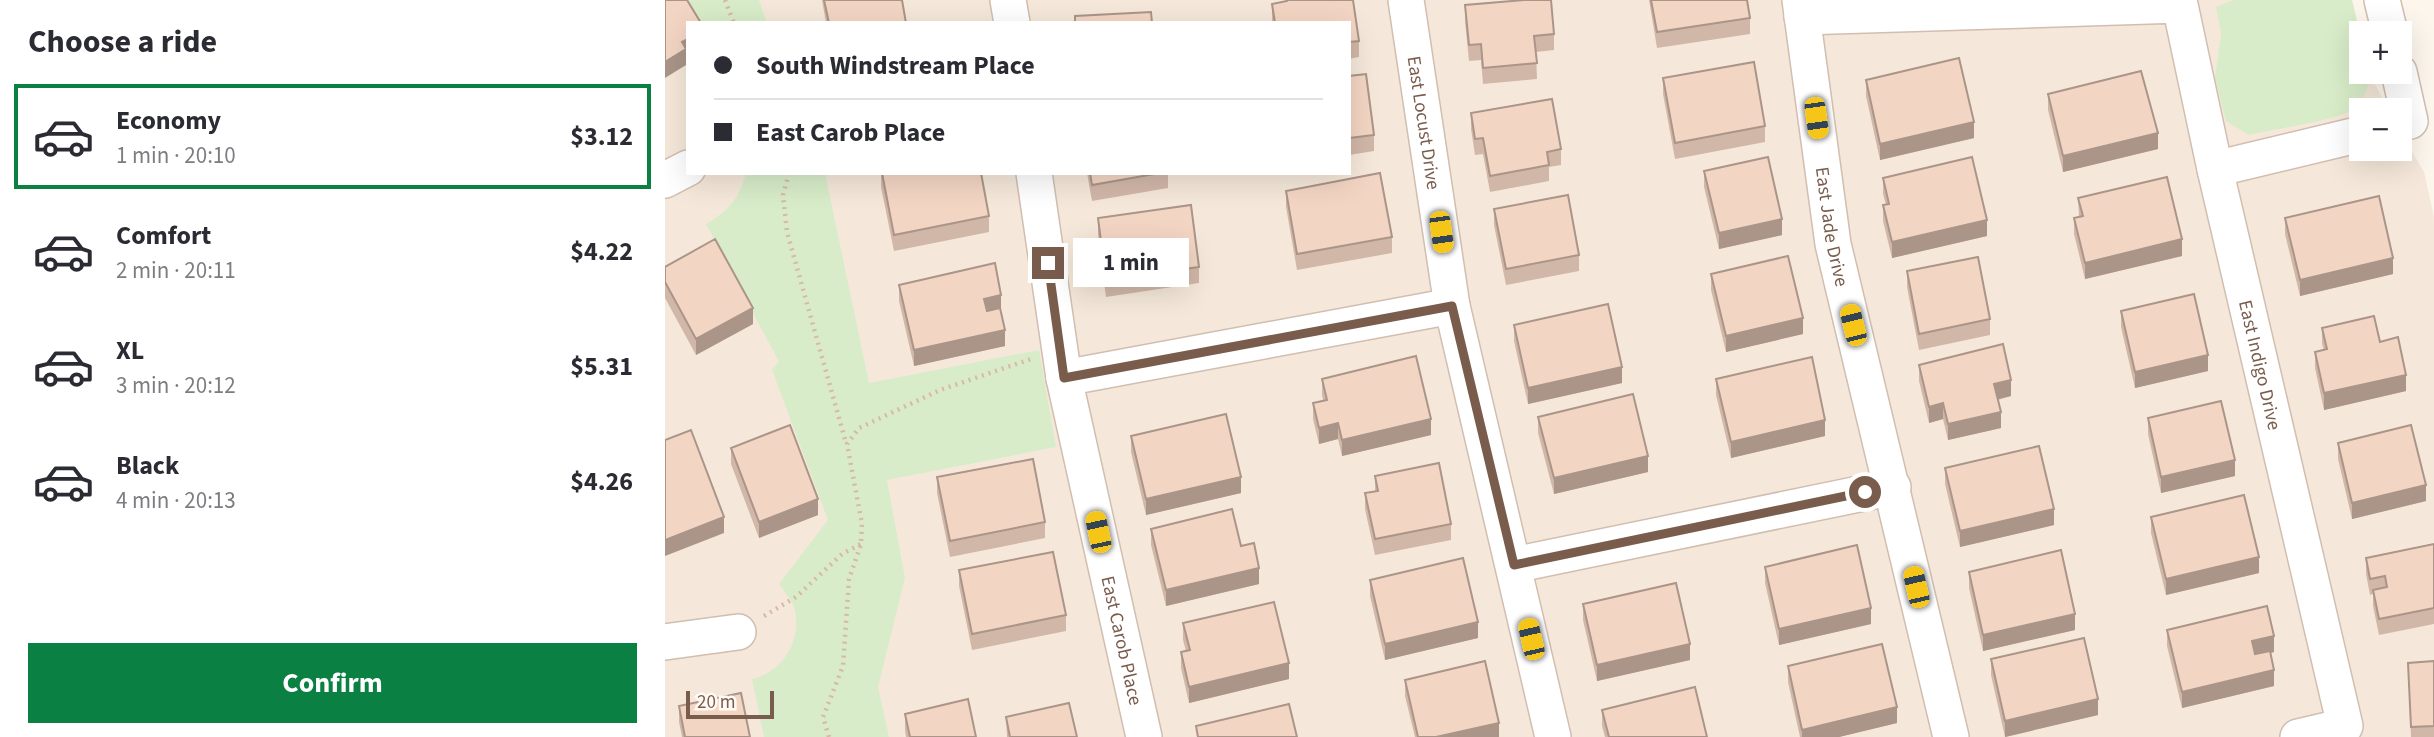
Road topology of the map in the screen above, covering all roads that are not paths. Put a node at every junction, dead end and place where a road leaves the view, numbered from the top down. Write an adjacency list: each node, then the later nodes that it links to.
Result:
1 (1008, 0): 5 (street)
2 (1406, 0): 12 (street, East Locust Drive)
3 (2382, 0): 6 (street)
4 (1801, 8): 9 (street, East Indigo Drive); 14 (street, East Jade Drive)
5 (1012, 21)
6 (2387, 21)
7 (2349, 137): 9 (street)
8 (686, 169): 11 (street)
9 (2215, 169): 21 (street, East Indigo Drive)
10 (1034, 175): 13 (street, East Carob Place)
11 (665, 180)
12 (1452, 306): 13 (street); 15 (street, East Locust Drive)
13 (1063, 366): 18 (street, East Carob Place)
14 (1893, 487): 15 (street); 20 (street, East Jade Drive)
15 (1514, 565): 19 (street, East Locust Drive)
16 (738, 632): 17 (street)
17 (665, 642)
18 (1144, 737)
19 (1553, 737)
20 (1951, 737)
21 (2298, 737)

